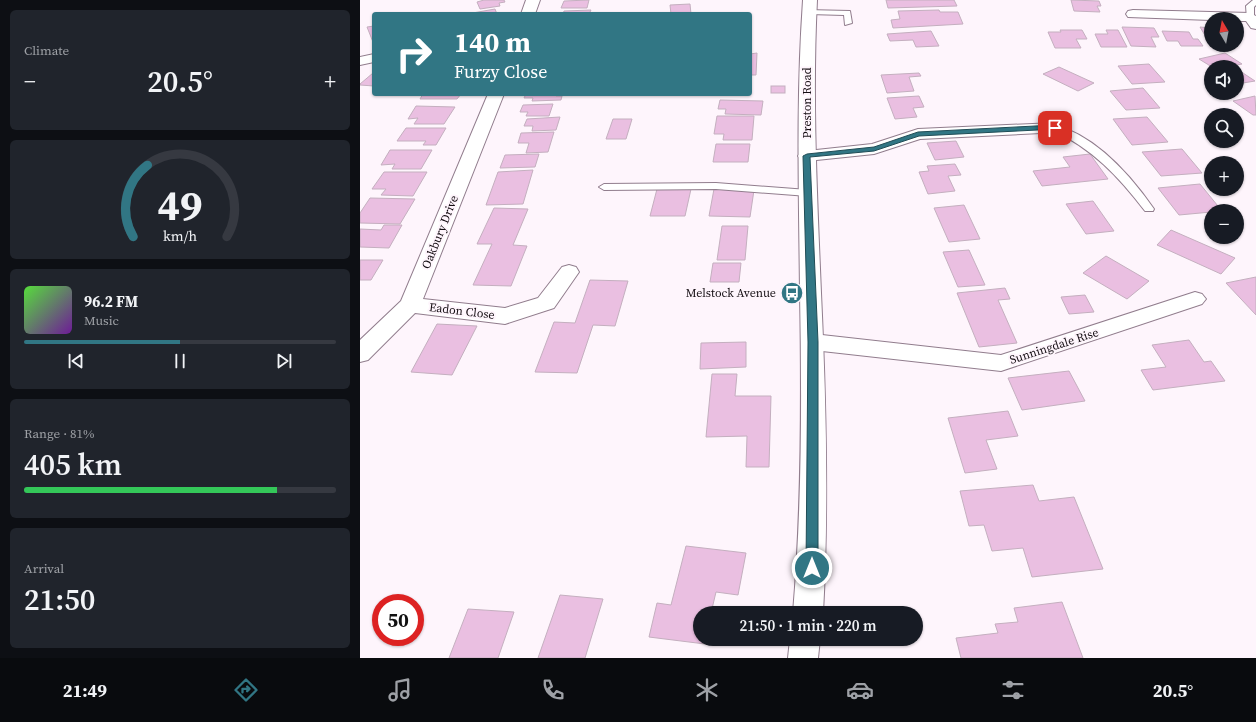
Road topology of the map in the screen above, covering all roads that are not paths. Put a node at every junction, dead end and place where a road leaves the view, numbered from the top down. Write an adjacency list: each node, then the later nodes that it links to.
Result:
1 (533, 0): 4 (street)
2 (1256, 2): 6 (lane)
3 (810, 6): 7 (lane); 12 (street, Preston Road)
4 (529, 12)
5 (1133, 14): 6 (street)
6 (1253, 21)
7 (848, 23)
8 (372, 58): 9 (street)
9 (360, 61)
10 (495, 96): 18 (street, Oakbury Drive)
11 (1055, 128): 12 (street); 15 (lane)
12 (807, 156): 14 (street, Preston Road)
13 (604, 187): 14 (lane)
14 (808, 193): 19 (street, Preston Road)
15 (1149, 209)
16 (568, 272): 18 (street, Eadon Close)
17 (1195, 299): 19 (street, Sunningdale Rise)
18 (410, 305): 20 (street, Oakbury Drive)
19 (813, 342): 21 (street, Preston Road)
20 (360, 354)
21 (809, 606)
22 (804, 646): 23 (street)
23 (803, 658)

